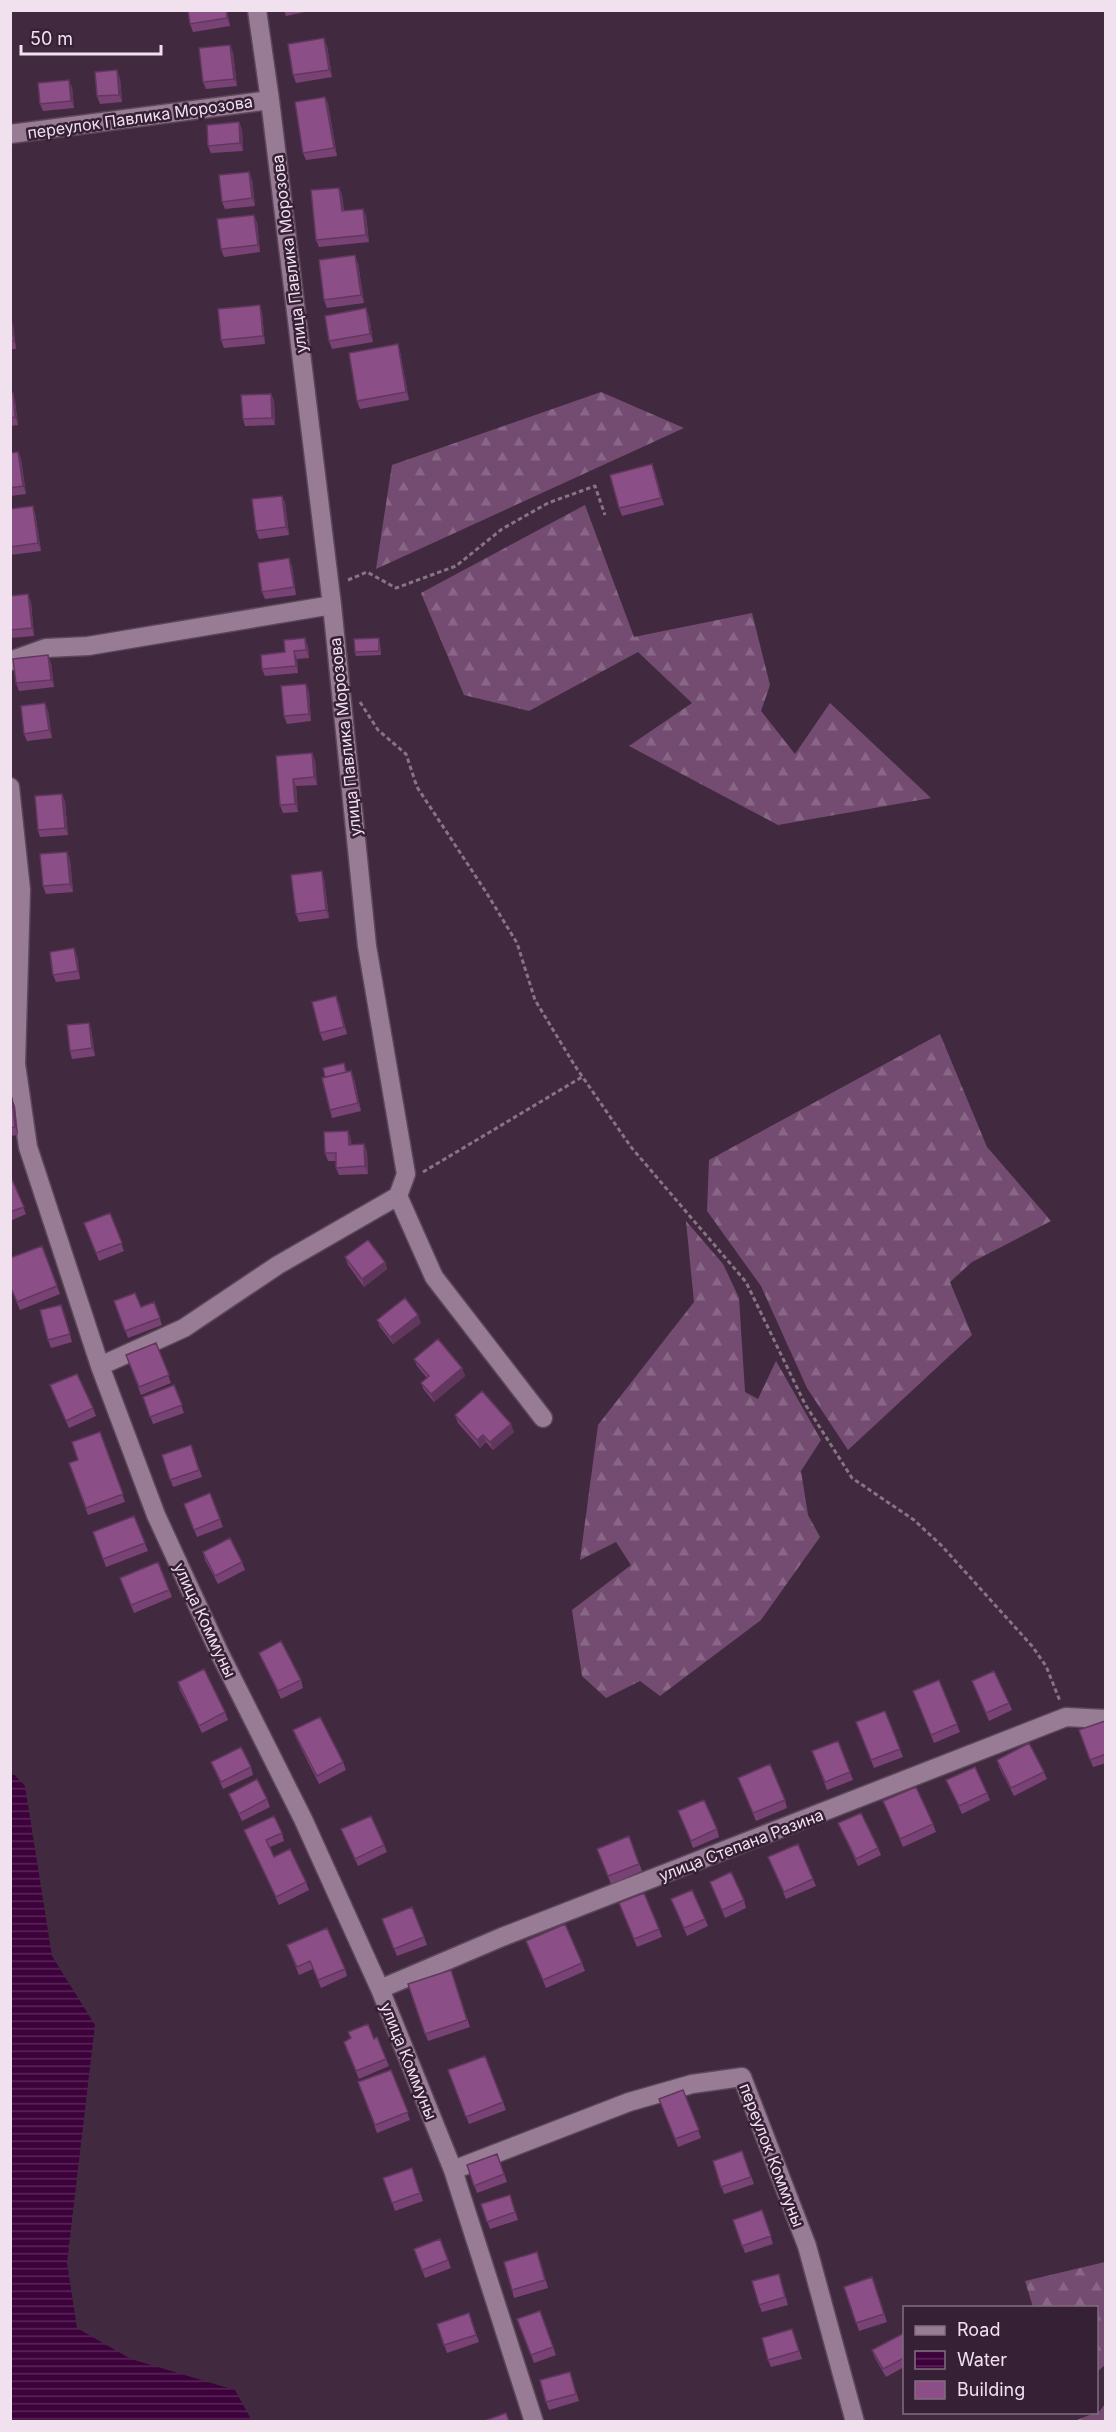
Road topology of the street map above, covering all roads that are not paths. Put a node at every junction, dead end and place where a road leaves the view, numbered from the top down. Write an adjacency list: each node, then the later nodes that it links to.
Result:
1 (257, 10): 2 (street, улица Павлика Морозова)
2 (270, 99): 3 (street, переулок Павлика Морозова); 4 (street, улица Павлика Морозова)
3 (10, 134)
4 (331, 597): 5 (street); 7 (street, улица Павлика Морозова)
5 (10, 661)
6 (10, 787): 8 (street, улица Коммуны)
7 (398, 1196): 8 (street); 9 (street)
8 (100, 1366): 11 (street, улица Коммуны)
9 (543, 1418)
10 (1106, 1719): 11 (street, улица Степана Разина)
11 (380, 1989): 12 (street, улица Коммуны)
12 (453, 2170): 13 (street, улица Коммуны); 14 (street, переулок Коммуны)
13 (534, 2421)
14 (855, 2421)

